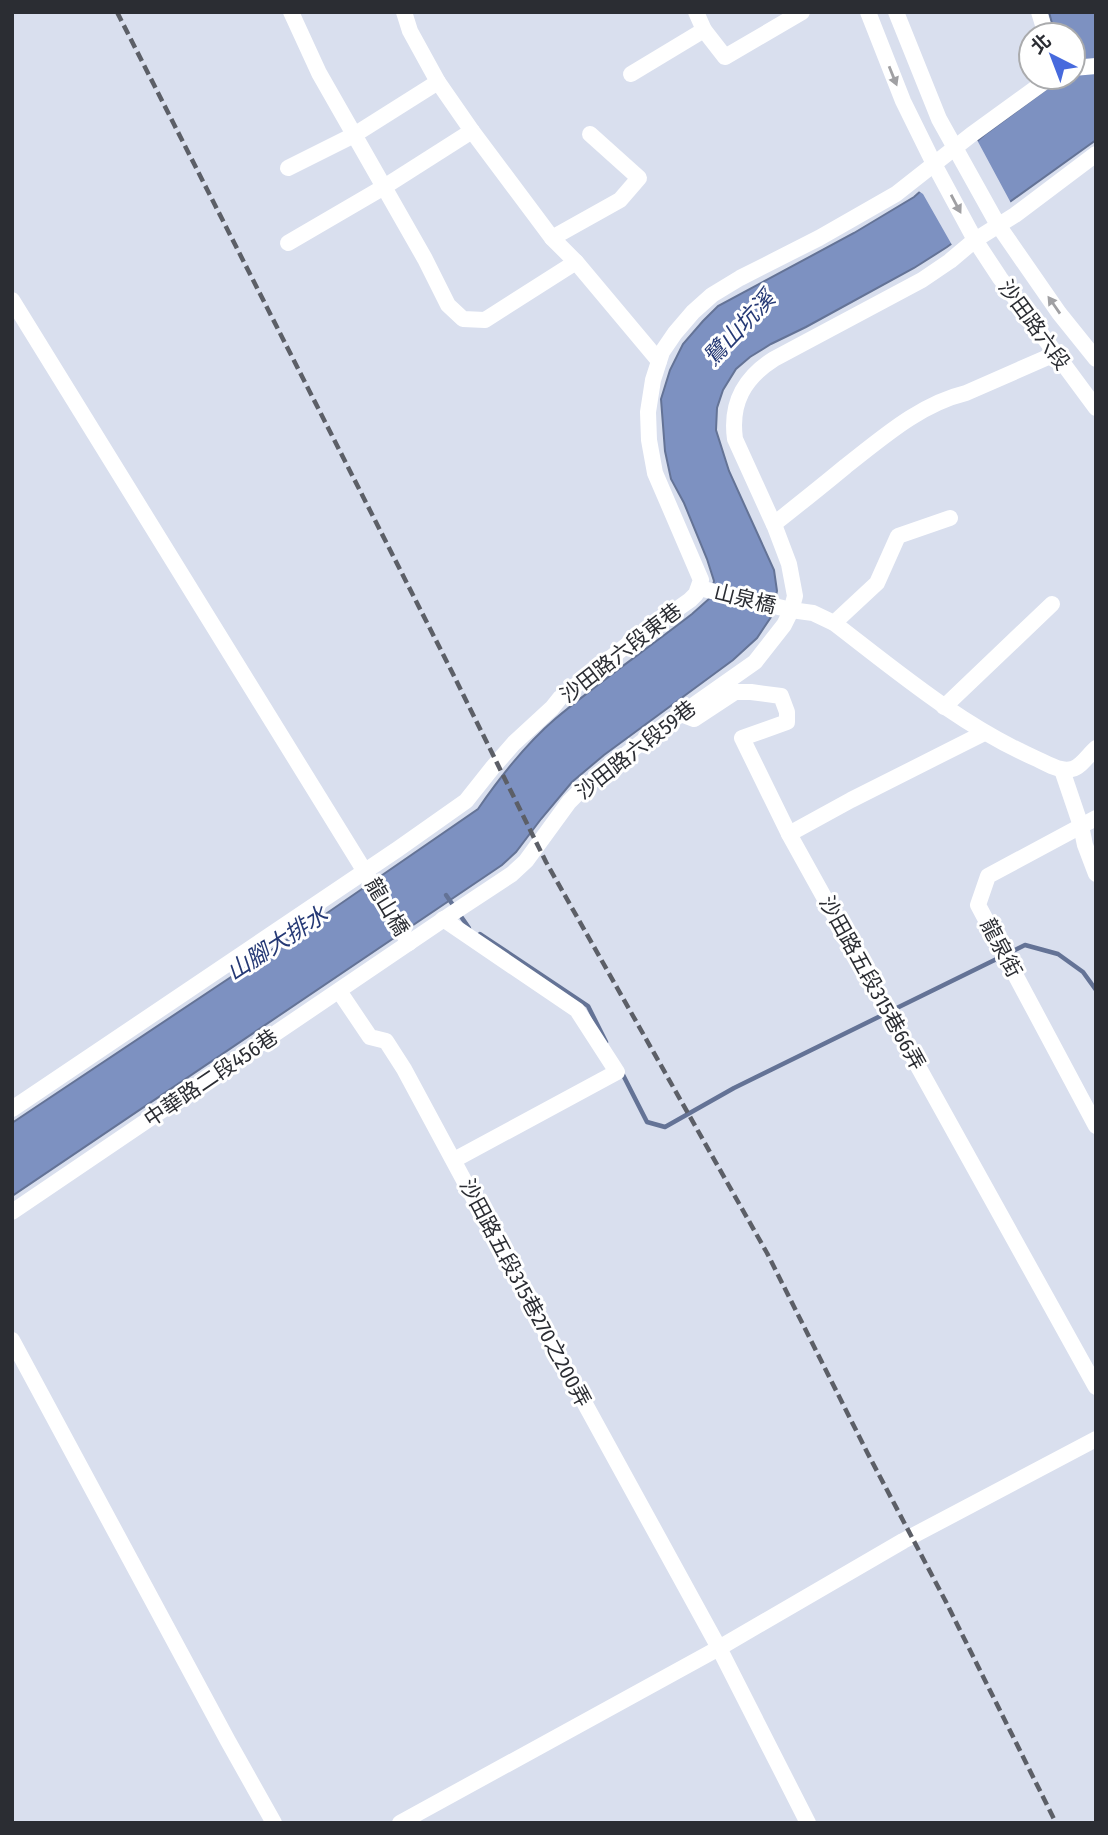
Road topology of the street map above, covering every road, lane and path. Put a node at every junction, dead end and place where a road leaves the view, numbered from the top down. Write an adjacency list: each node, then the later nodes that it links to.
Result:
1 (291, 12): 13 (street)
2 (404, 12): 9 (street)
3 (695, 12): 7 (street)
4 (802, 12): 7 (street)
5 (868, 12): 16 (street, one-way to 16)
6 (896, 12): 14 (street)
7 (704, 30): 8 (street)
8 (631, 74)
9 (438, 82): 11 (street); 13 (street)
10 (1034, 91): 14 (street, 沙田路六段東巷)
11 (472, 131): 18 (street); 20 (street)
12 (590, 134): 20 (street)
13 (354, 135): 17 (street); 18 (street)
14 (958, 152): 16 (street, 沙田路六段東巷); 19 (street, 沙田路六段)
15 (1096, 154): 19 (street)
16 (936, 167): 21 (street, 沙田路六段, one-way to 21); 27 (street, 沙田路六段東巷)
17 (288, 168)
18 (384, 187): 22 (street); 23 (street)
19 (998, 225): 21 (street); 26 (street, 沙田路六段, one-way to 19)
20 (552, 238): 23 (street)
21 (975, 240): 25 (street, 沙田路六段); 30 (street)
22 (288, 243)
23 (576, 262): 27 (street)
24 (12, 300): 42 (street, 龍山橋)
25 (1055, 354): 28 (street, 沙田路六段); 30 (street)
26 (1094, 354)
27 (659, 361): 31 (street, 沙田路六段東巷)
28 (1096, 408)
29 (950, 518): 34 (street)
30 (774, 524): 33 (street)
31 (699, 588): 33 (street, 山泉橋); 42 (street, 沙田路六段東巷)
32 (1052, 604): 35 (street)
33 (791, 610): 34 (street); 36 (street, 沙田路六段59巷)
34 (834, 623): 35 (street)
35 (944, 707): 37 (street)
36 (681, 714): 41 (street, 沙田路五段315巷66弄); 44 (street, 沙田路六段59巷)
37 (984, 733): 39 (street); 41 (street)
38 (1096, 748): 39 (street)
39 (1062, 770): 43 (street)
40 (1094, 819): 48 (street, 龍泉街)
41 (789, 834): 52 (street, 沙田路五段315巷66弄)
42 (366, 871): 45 (street, 龍山橋); 47 (street, 沙田路六段東巷)
43 (1096, 874)
44 (443, 919): 45 (street, 沙田路六段59巷); 49 (street, 沙田路五段315巷270之200弄)
45 (409, 943): 46 (street, 中華路二段456巷)
46 (339, 991): 49 (street); 50 (street, 中華路二段456巷)
47 (12, 1109)
48 (1096, 1126)
49 (454, 1160): 54 (street, 沙田路五段315巷270之200弄)
50 (12, 1212)
51 (12, 1340): 55 (street)
52 (1096, 1387)
53 (1096, 1438): 54 (street)
54 (719, 1648): 56 (street); 57 (street, 沙田路五段315巷270之200弄)
55 (274, 1823)
56 (400, 1823)
57 (808, 1823)

